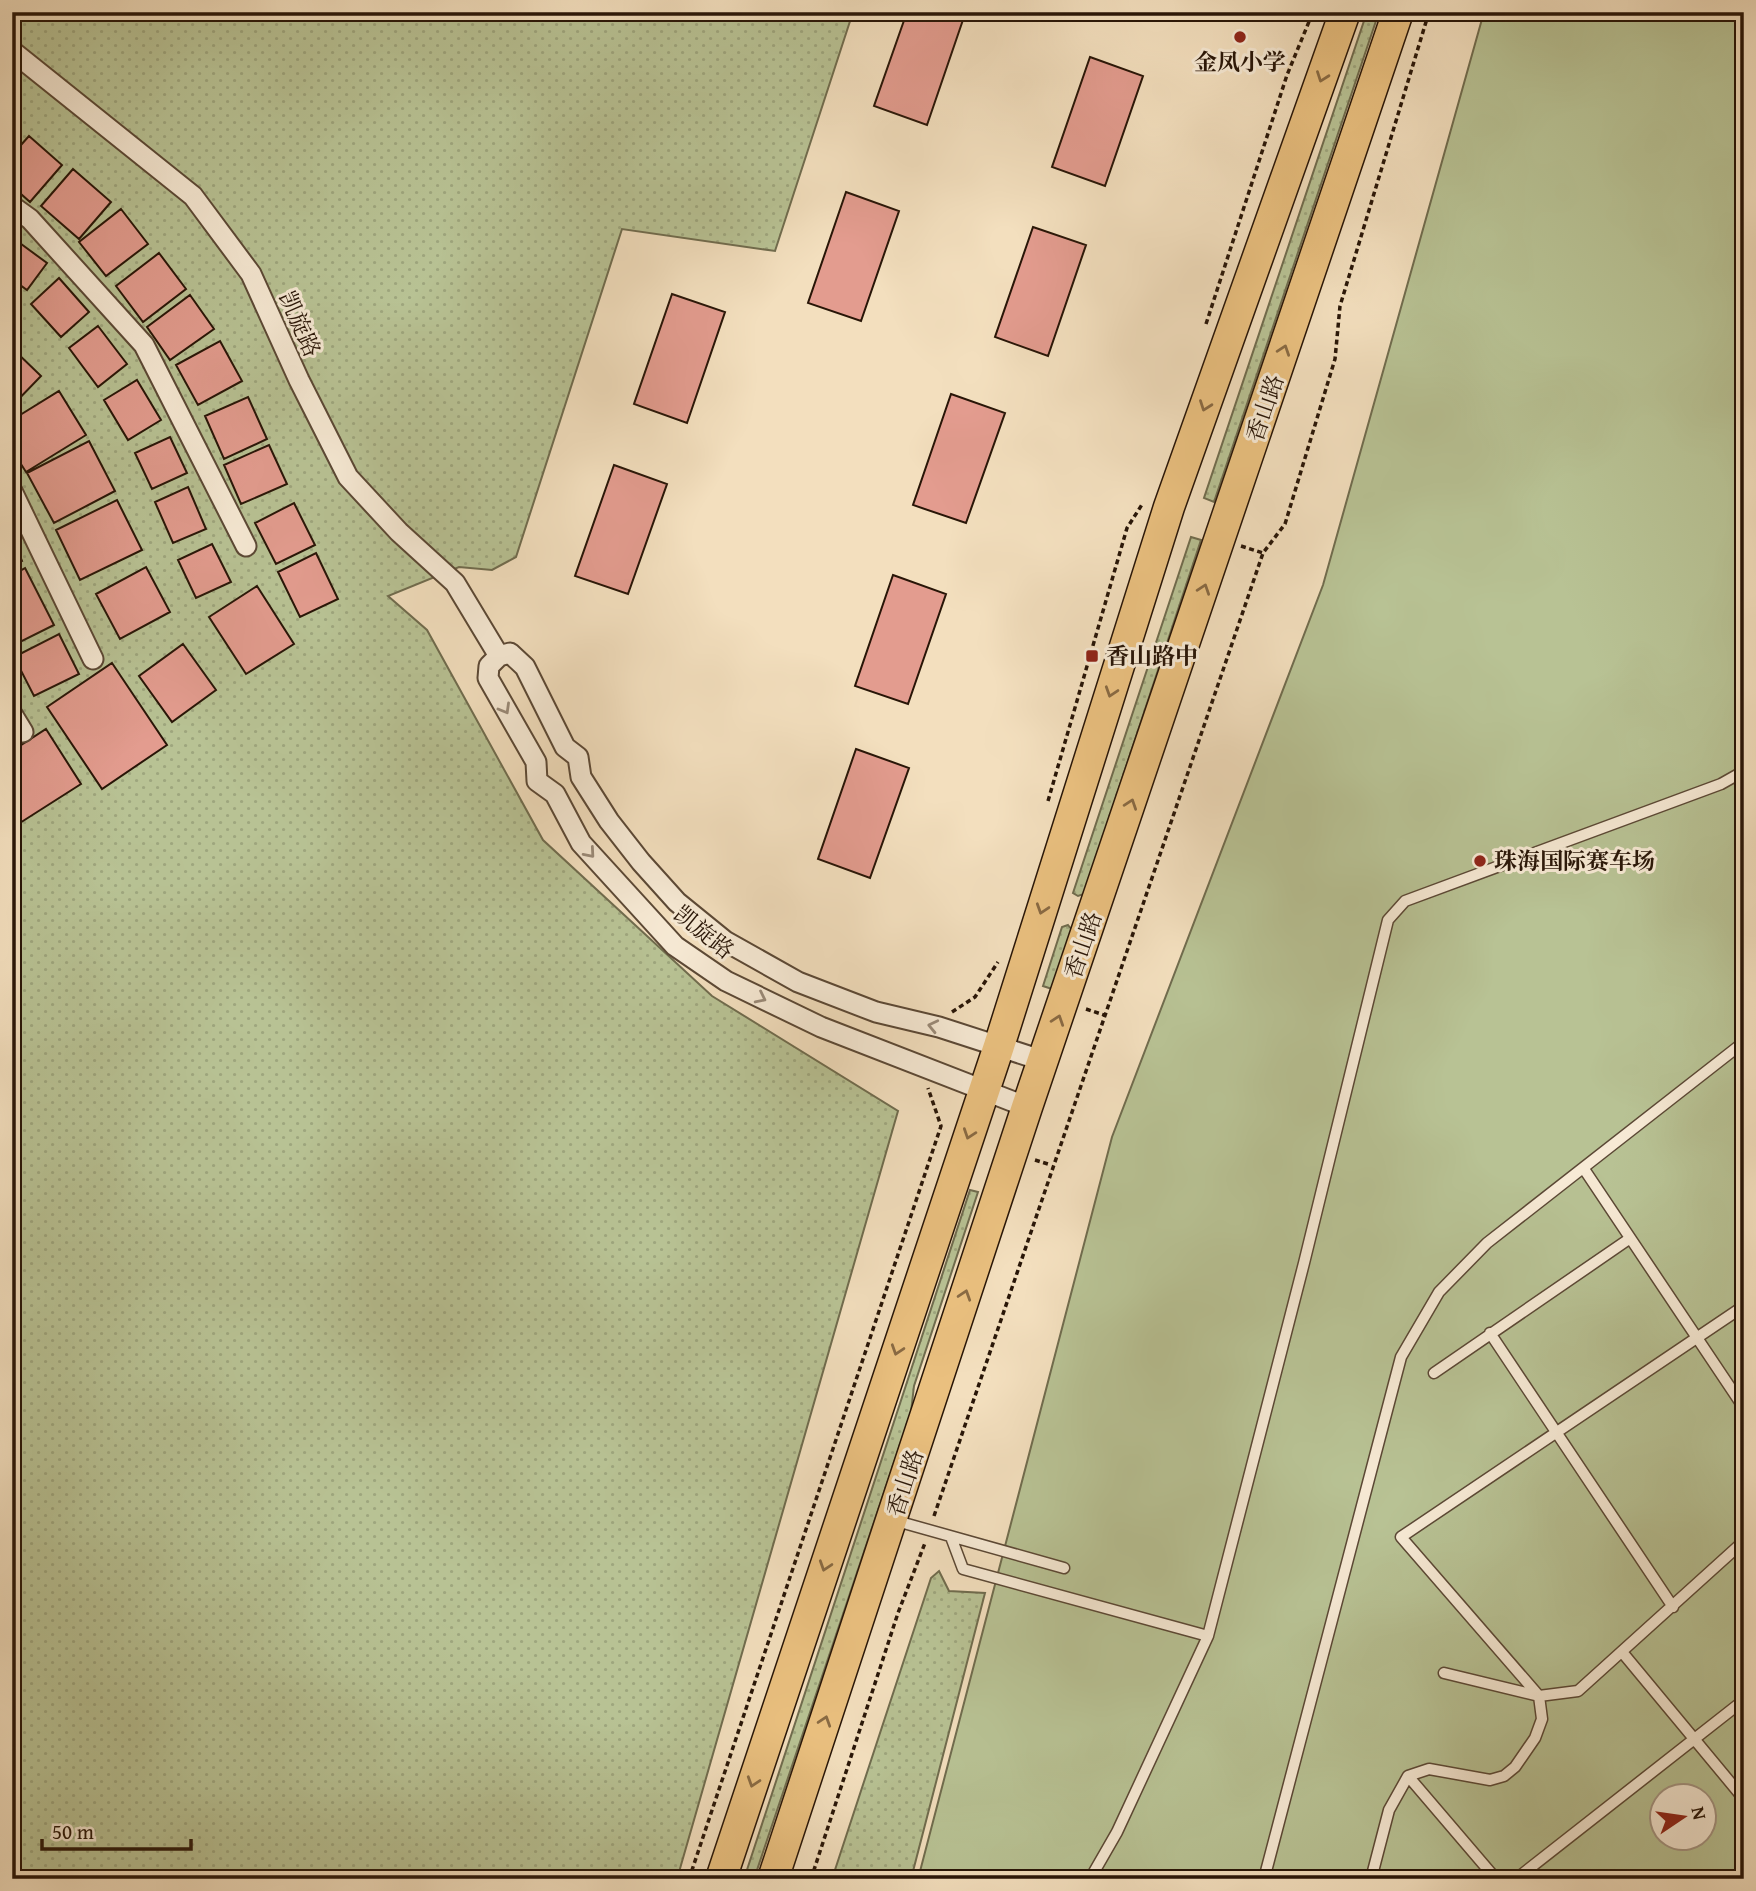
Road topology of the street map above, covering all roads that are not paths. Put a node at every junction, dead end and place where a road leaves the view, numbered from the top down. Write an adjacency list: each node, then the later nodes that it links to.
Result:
1 (1345, 12): 17 (main road, one-way to 17)
2 (1398, 12): 18 (main road, 香山路, one-way to 2)
3 (12, 51): 7 (street, 凯旋路)
4 (12, 206): 6 (street)
5 (12, 491): 8 (street)
6 (246, 546)
7 (499, 656): 11 (street, 凯旋路); 12 (street, 凯旋路, one-way to 12)
8 (93, 659)
9 (12, 714): 10 (street)
10 (23, 732)
11 (565, 747): 12 (street); 14 (street, 凯旋路)
12 (536, 762): 15 (street, 凯旋路)
13 (1744, 771): 34 (lane)
14 (581, 777): 15 (street); 17 (street, 凯旋路, one-way to 14)
15 (555, 794): 19 (street, 凯旋路, one-way to 19)
16 (1744, 1042): 21 (lane)
17 (999, 1046): 18 (street, 凯旋路); 19 (main road)
18 (1044, 1061): 20 (main road, 香山路)
19 (984, 1090): 20 (street, 凯旋路); 43 (main road, one-way to 43)
20 (1027, 1107): 29 (main road, 香山路, one-way to 20)
21 (1584, 1169): 22 (lane); 46 (lane)
22 (1629, 1239): 24 (lane); 25 (lane)
23 (1744, 1306): 25 (lane)
24 (1490, 1333): 26 (lane); 28 (lane)
25 (1699, 1339): 27 (lane); 28 (lane)
26 (1434, 1373)
27 (1744, 1408)
28 (1556, 1434): 33 (lane); 37 (lane)
29 (893, 1520): 30 (lane); 44 (main road, 香山路, one-way to 29)
30 (951, 1537): 32 (lane); 34 (lane)
31 (1744, 1541): 33 (lane)
32 (1064, 1568)
33 (1673, 1606): 35 (lane)
34 (1208, 1636): 45 (lane)
35 (1622, 1652): 37 (lane); 39 (lane)
36 (1444, 1673): 37 (lane)
37 (1539, 1696): 40 (lane)
38 (1744, 1700): 39 (lane)
39 (1693, 1741): 41 (lane); 49 (lane)
40 (1408, 1776): 47 (lane); 48 (lane)
41 (1744, 1799)
42 (1744, 1870): 50 (lane)
43 (721, 1879)
44 (773, 1879)
45 (1090, 1879)
46 (1264, 1879)
47 (1371, 1879)
48 (1496, 1879)
49 (1517, 1879)
50 (1731, 1879)

